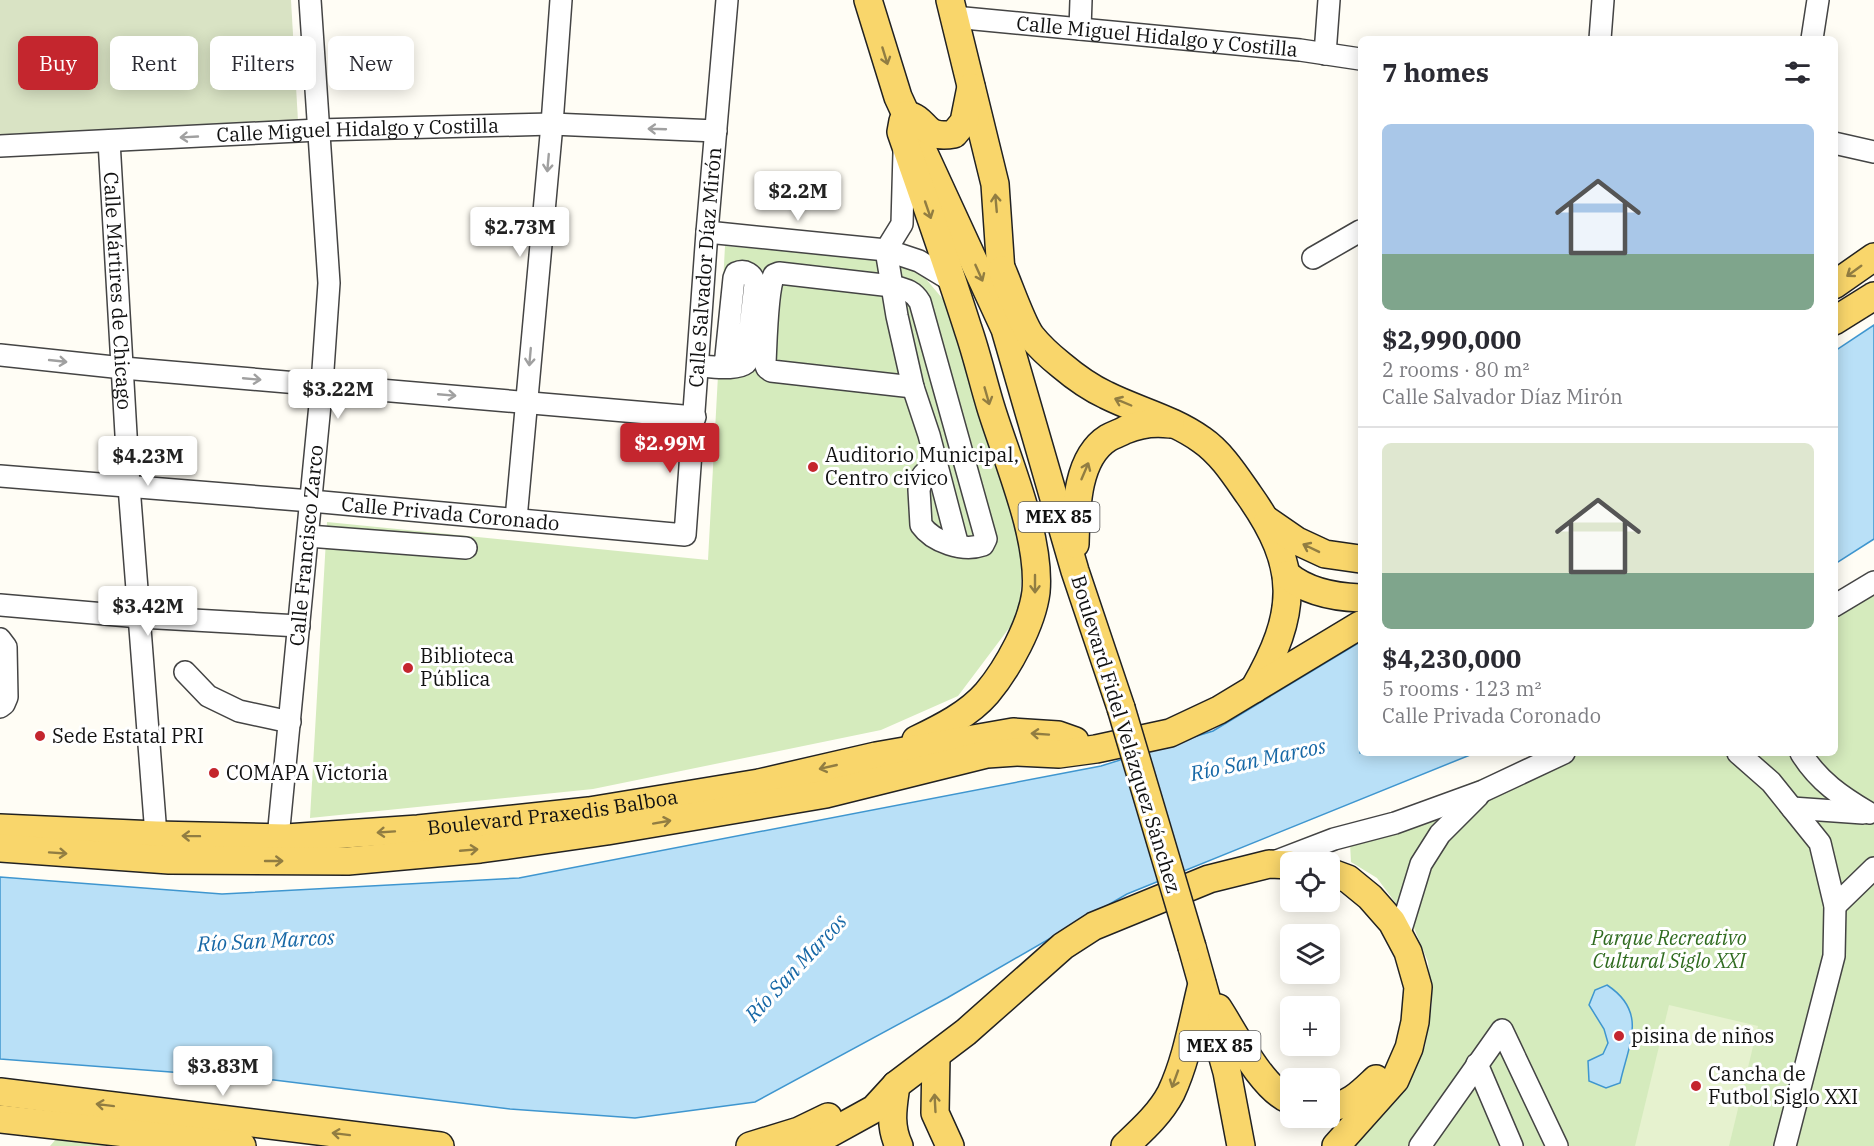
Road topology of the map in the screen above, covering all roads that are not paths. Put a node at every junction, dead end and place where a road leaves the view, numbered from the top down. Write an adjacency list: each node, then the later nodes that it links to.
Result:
1 (310, 0): 18 (street, Calle Francisco Zarco)
2 (561, 0): 17 (street)
3 (727, 0): 19 (street, Calle Salvador Díaz Mirón)
4 (868, 0): 16 (main road, Boulevard Fidel Velázquez Sánchez / MEX 85, one-way to 16)
5 (1081, 0): 10 (street)
6 (1329, 0): 13 (street)
7 (1603, 0): 11 (street)
8 (1818, 0): 12 (street)
9 (952, 9): 10 (street, Calle Miguel Hidalgo y Costilla); 15 (main road, Boulevard Fidel Velázquez Sánchez / MEX 85)
10 (1080, 29): 13 (street, Calle Miguel Hidalgo y Costilla)
11 (1600, 36)
12 (1812, 36)
13 (1325, 54): 14 (street, Calle Miguel Hidalgo y Costilla)
14 (1358, 59)
15 (971, 87): 16 (main road); 30 (main road, Boulevard Fidel Velázquez Sánchez / MEX 85, one-way to 15)
16 (907, 115): 21 (main road); 36 (main road, Boulevard Fidel Velázquez Sánchez / MEX 85, one-way to 36)
17 (552, 124): 18 (street, Calle Miguel Hidalgo y Costilla); 19 (street, Calle Miguel Hidalgo y Costilla, one-way to 17); 43 (street, one-way to 43)
18 (318, 130): 20 (street, Calle Miguel Hidalgo y Costilla, one-way to 20); 41 (street, Calle Francisco Zarco)
19 (716, 131): 25 (street, Calle Salvador Díaz Mirón)
20 (109, 141): 23 (street, Calle Miguel Hidalgo y Costilla); 40 (street, Calle Mártires de Chicago)
21 (905, 143): 27 (street); 31 (main road, one-way to 31)
22 (1838, 144): 24 (street)
23 (0, 146)
24 (1874, 152)
25 (707, 232): 27 (street); 38 (street, Calle Salvador Díaz Mirón)
26 (1358, 232): 29 (street)
27 (886, 250): 31 (street); 33 (street)
28 (1874, 257): 32 (main road, one-way to 32)
29 (1313, 258)
30 (1002, 270): 36 (main road, Boulevard Fidel Velázquez Sánchez / MEX 85); 45 (main road, one-way to 30)
31 (952, 281): 72 (main road, one-way to 72)
32 (1838, 282)
33 (892, 285): 42 (street); 42 (street); 54 (street)
34 (1874, 296): 35 (main road)
35 (1838, 318)
36 (1003, 324): 57 (main road, Boulevard Fidel Velázquez Sánchez / MEX 85)
37 (0, 355): 40 (street, one-way to 40)
38 (698, 366): 39 (street); 44 (street, Calle Salvador Díaz Mirón)
39 (725, 366)
40 (123, 368): 41 (street, one-way to 41); 48 (street, Calle Mártires de Chicago)
41 (322, 384): 43 (street, one-way to 43); 49 (street, Calle Francisco Zarco)
42 (913, 387): 46 (street)
43 (525, 402): 44 (street); 50 (street)
44 (695, 417): 52 (street, Calle Salvador Díaz Mirón)
45 (1177, 425): 51 (main road); 57 (main road, one-way to 45)
46 (936, 462): 54 (street); 54 (street)
47 (0, 476): 48 (street, Calle Privada Coronado)
48 (129, 486): 49 (street, Calle Privada Coronado); 63 (street, Calle Mártires de Chicago)
49 (311, 501): 50 (street, Calle Privada Coronado); 53 (street, Calle Francisco Zarco)
50 (516, 519): 52 (street, Calle Privada Coronado)
51 (1268, 521): 56 (main road, one-way to 51); 58 (main road)
52 (685, 535)
53 (308, 536): 55 (street); 64 (street, Calle Francisco Zarco)
54 (958, 546)
55 (466, 548)
56 (1358, 559)
57 (1075, 571): 89 (main road, Boulevard Fidel Velázquez Sánchez / MEX 85, bridge)
58 (1287, 574): 60 (main road); 68 (main road)
59 (1874, 582): 61 (street)
60 (1358, 598)
61 (1838, 604)
62 (0, 605): 63 (street)
63 (140, 617): 64 (street); 81 (street, Calle Mártires de Chicago)
64 (299, 626): 70 (street, Calle Francisco Zarco)
65 (1358, 626): 68 (main road, Boulevard Praxedis Balboa)
66 (0, 639): 69 (street)
67 (185, 672): 70 (street)
68 (1254, 690): 71 (main road, Boulevard Praxedis Balboa)
69 (0, 707)
70 (290, 722): 82 (street, Calle Francisco Zarco)
71 (1096, 749): 72 (main road, Boulevard Praxedis Balboa, one-way to 72); 80 (main road, Boulevard Praxedis Balboa, one-way to 71)
72 (876, 756): 80 (main road, Boulevard Praxedis Balboa, one-way to 80)
73 (1558, 756): 76 (street)
74 (1741, 756): 77 (street)
75 (1803, 756): 78 (street)
76 (1483, 791): 84 (street); 88 (street)
77 (1791, 807): 78 (street); 87 (street)
78 (1872, 813)
79 (0, 828): 81 (main road, Boulevard Praxedis Balboa)
80 (496, 834): 82 (main road, Boulevard Praxedis Balboa, one-way to 82); 83 (main road, Boulevard Praxedis Balboa, one-way to 80)
81 (156, 835): 82 (main road, Boulevard Praxedis Balboa, one-way to 81)
82 (278, 838)
83 (0, 848)
84 (1279, 865): 91 (main road)
85 (1874, 868): 87 (street)
86 (1340, 876): 88 (main road)
87 (1835, 906): 111 (street)
88 (1399, 936): 90 (main road)
89 (1202, 983): 95 (main road); 105 (main road, one-way to 105); 106 (main road, Boulevard Fidel Velázquez Sánchez / MEX 85)
90 (1409, 1048): 96 (main road); 107 (main road)
91 (936, 1057): 93 (main road); 104 (main road, one-way to 91)
92 (1477, 1064): 108 (street); 109 (street); 110 (street)
93 (896, 1085): 101 (main road); 102 (main road); 103 (main road)
94 (0, 1092): 98 (main road, one-way to 94)
95 (1280, 1095)
96 (1340, 1106)
97 (0, 1119): 98 (main road)
98 (150, 1131): 99 (main road); 100 (main road, one-way to 98)
99 (242, 1146)
100 (440, 1146)
101 (750, 1146)
102 (807, 1146)
103 (899, 1146)
104 (950, 1146)
105 (1125, 1146)
106 (1241, 1146)
107 (1336, 1146)
108 (1420, 1146)
109 (1512, 1146)
110 (1557, 1146)
111 (1785, 1146)

